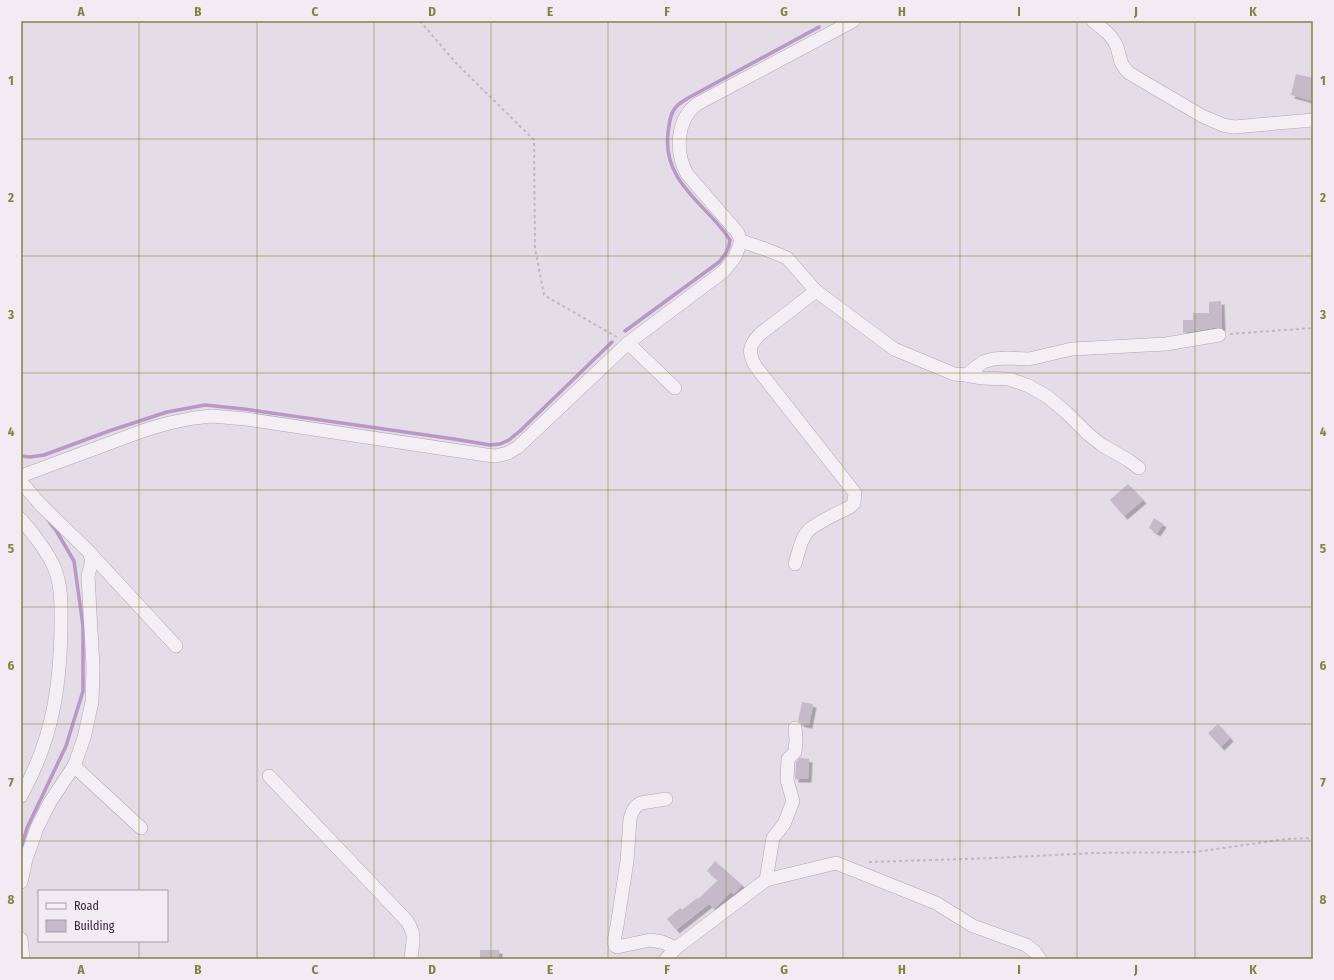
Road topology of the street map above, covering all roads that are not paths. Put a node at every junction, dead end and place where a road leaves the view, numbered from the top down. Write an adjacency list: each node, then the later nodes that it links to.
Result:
1 (853, 21): 4 (street)
2 (1093, 21): 3 (street)
3 (1313, 120)
4 (741, 241): 5 (street); 7 (street)
5 (816, 291): 8 (street); 15 (street)
6 (1219, 335): 8 (street)
7 (628, 343): 9 (street); 11 (street)
8 (966, 375): 10 (street)
9 (675, 388)
10 (1139, 468)
11 (21, 476)
12 (21, 482): 14 (street)
13 (21, 519): 20 (street)
14 (89, 552): 16 (street); 18 (street)
15 (794, 564)
16 (176, 646)
17 (795, 728): 23 (street)
18 (74, 766): 22 (street); 24 (street)
19 (269, 776): 28 (street)
20 (21, 796)
21 (666, 798): 26 (street)
22 (142, 828)
23 (766, 880): 26 (street); 30 (street)
24 (21, 882)
25 (21, 939): 27 (street)
26 (676, 948): 29 (street)
27 (23, 959)
28 (411, 959)
29 (666, 959)
30 (1040, 959)

